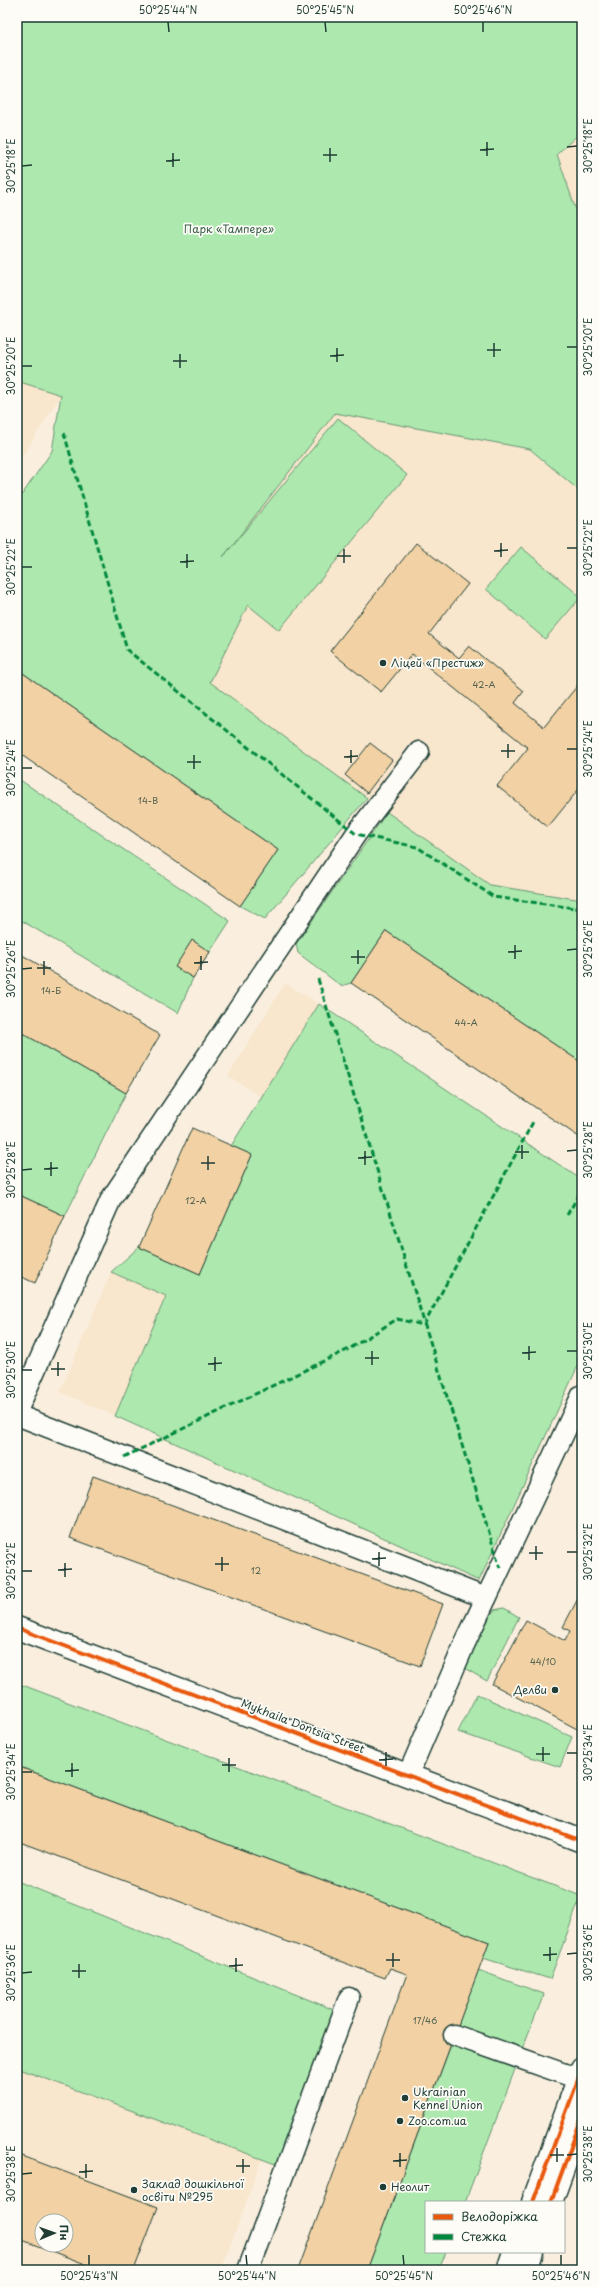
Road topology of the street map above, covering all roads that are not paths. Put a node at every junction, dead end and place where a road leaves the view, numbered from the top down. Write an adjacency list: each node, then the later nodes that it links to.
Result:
1 (419, 752): 3 (lane)
2 (582, 1395): 5 (lane)
3 (17, 1412)
4 (17, 1415): 5 (lane)
5 (486, 1598): 7 (lane)
6 (17, 1628): 7 (street, Mykhaila Dontsia Street)
7 (408, 1775): 8 (street, Mykhaila Dontsia Street)
8 (582, 1841)
9 (349, 1998): 17 (lane)
10 (454, 2035): 11 (lane)
11 (580, 2074): 13 (street)
12 (582, 2117): 14 (street)
13 (533, 2201)
14 (551, 2201)
15 (514, 2253): 18 (street)
16 (532, 2253): 19 (street)
17 (248, 2270)
18 (508, 2270)
19 (526, 2270)

